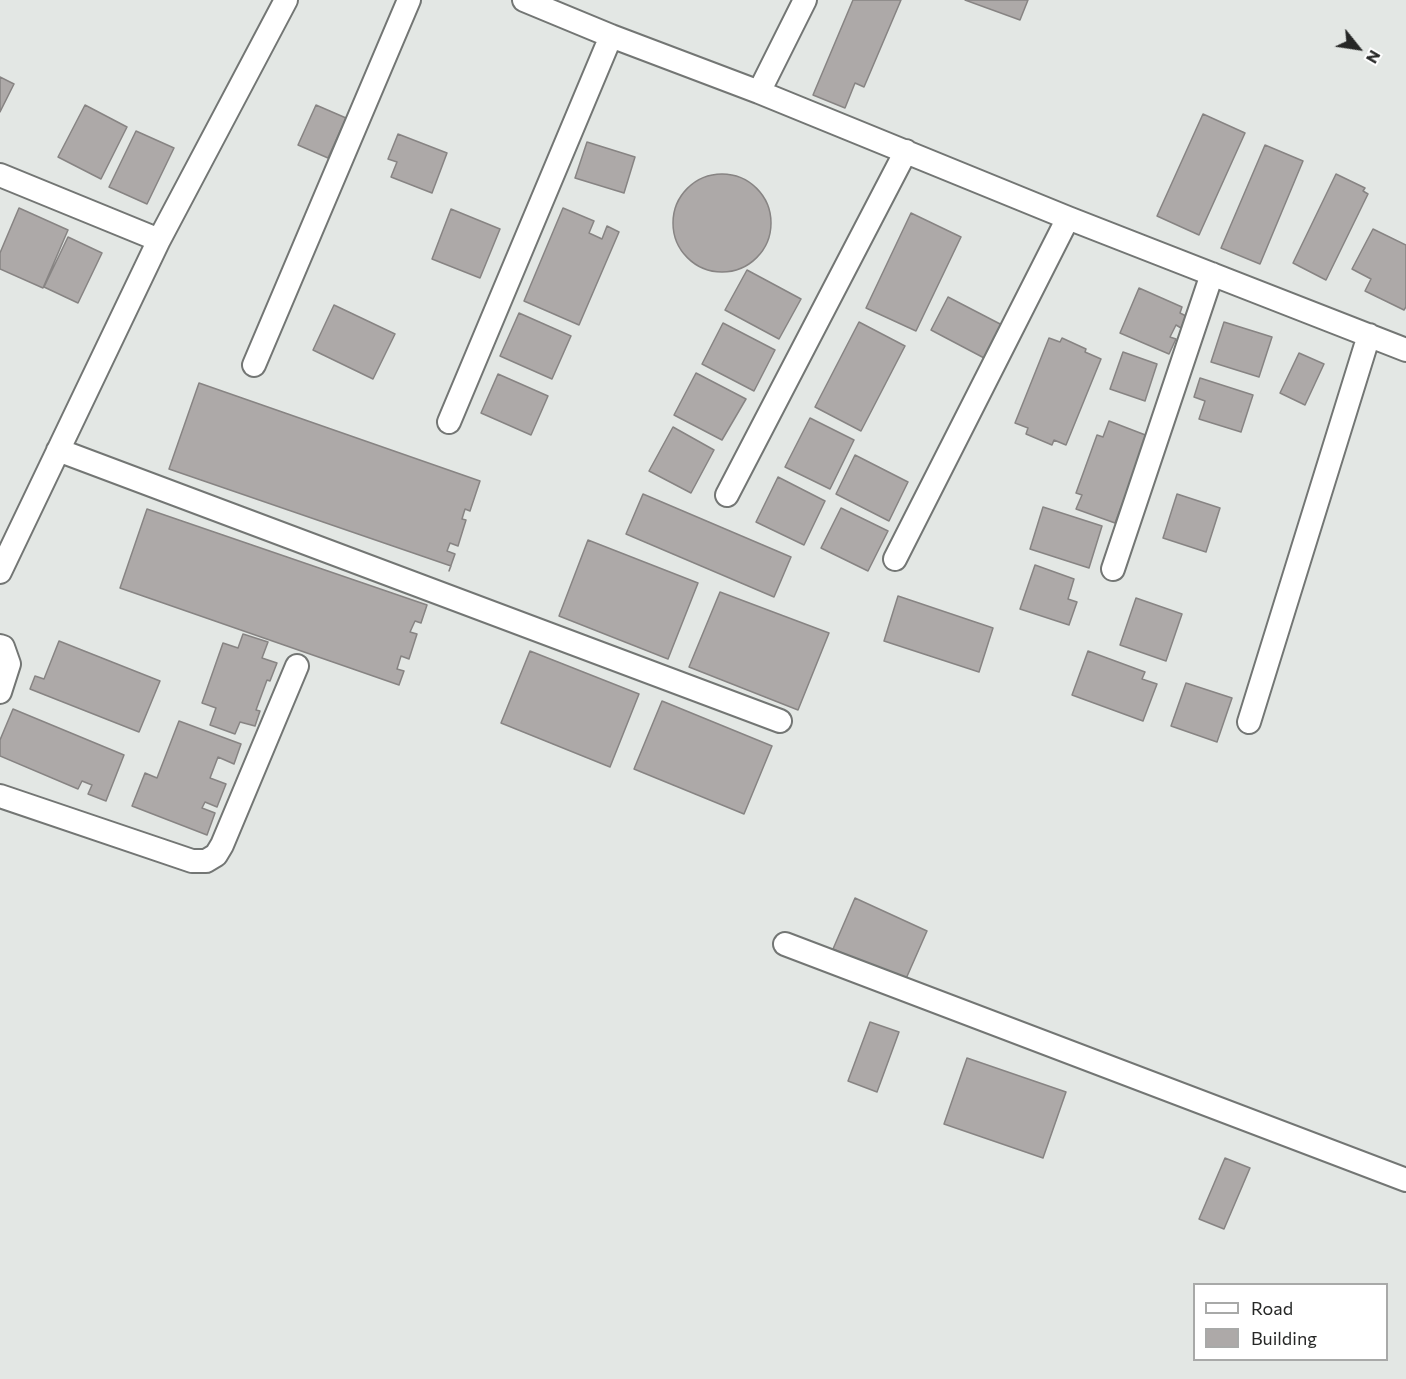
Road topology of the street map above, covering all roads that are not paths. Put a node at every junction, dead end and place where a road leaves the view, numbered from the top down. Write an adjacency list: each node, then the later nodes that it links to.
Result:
1 (286, 0): 11 (street)
2 (409, 0): 15 (street)
3 (524, 0): 5 (street)
4 (805, 0): 7 (street)
5 (560, 7): 6 (street)
6 (611, 36): 7 (street); 16 (street)
7 (759, 92): 8 (street)
8 (906, 151): 10 (street); 18 (street)
9 (0, 175): 11 (street)
10 (1068, 218): 12 (street); 19 (street)
11 (159, 240): 17 (street)
12 (1212, 274): 13 (street); 21 (street)
13 (1369, 335): 14 (street); 26 (street)
14 (1406, 350)
15 (255, 365)
16 (449, 422)
17 (58, 450): 20 (street); 25 (street)
18 (728, 495)
19 (895, 559)
20 (2, 565)
21 (1113, 569)
22 (0, 645): 24 (street)
23 (297, 666): 27 (street)
24 (0, 692)
25 (780, 721)
26 (1249, 722)
27 (0, 796)
28 (785, 944): 29 (street)
29 (1406, 1180)

